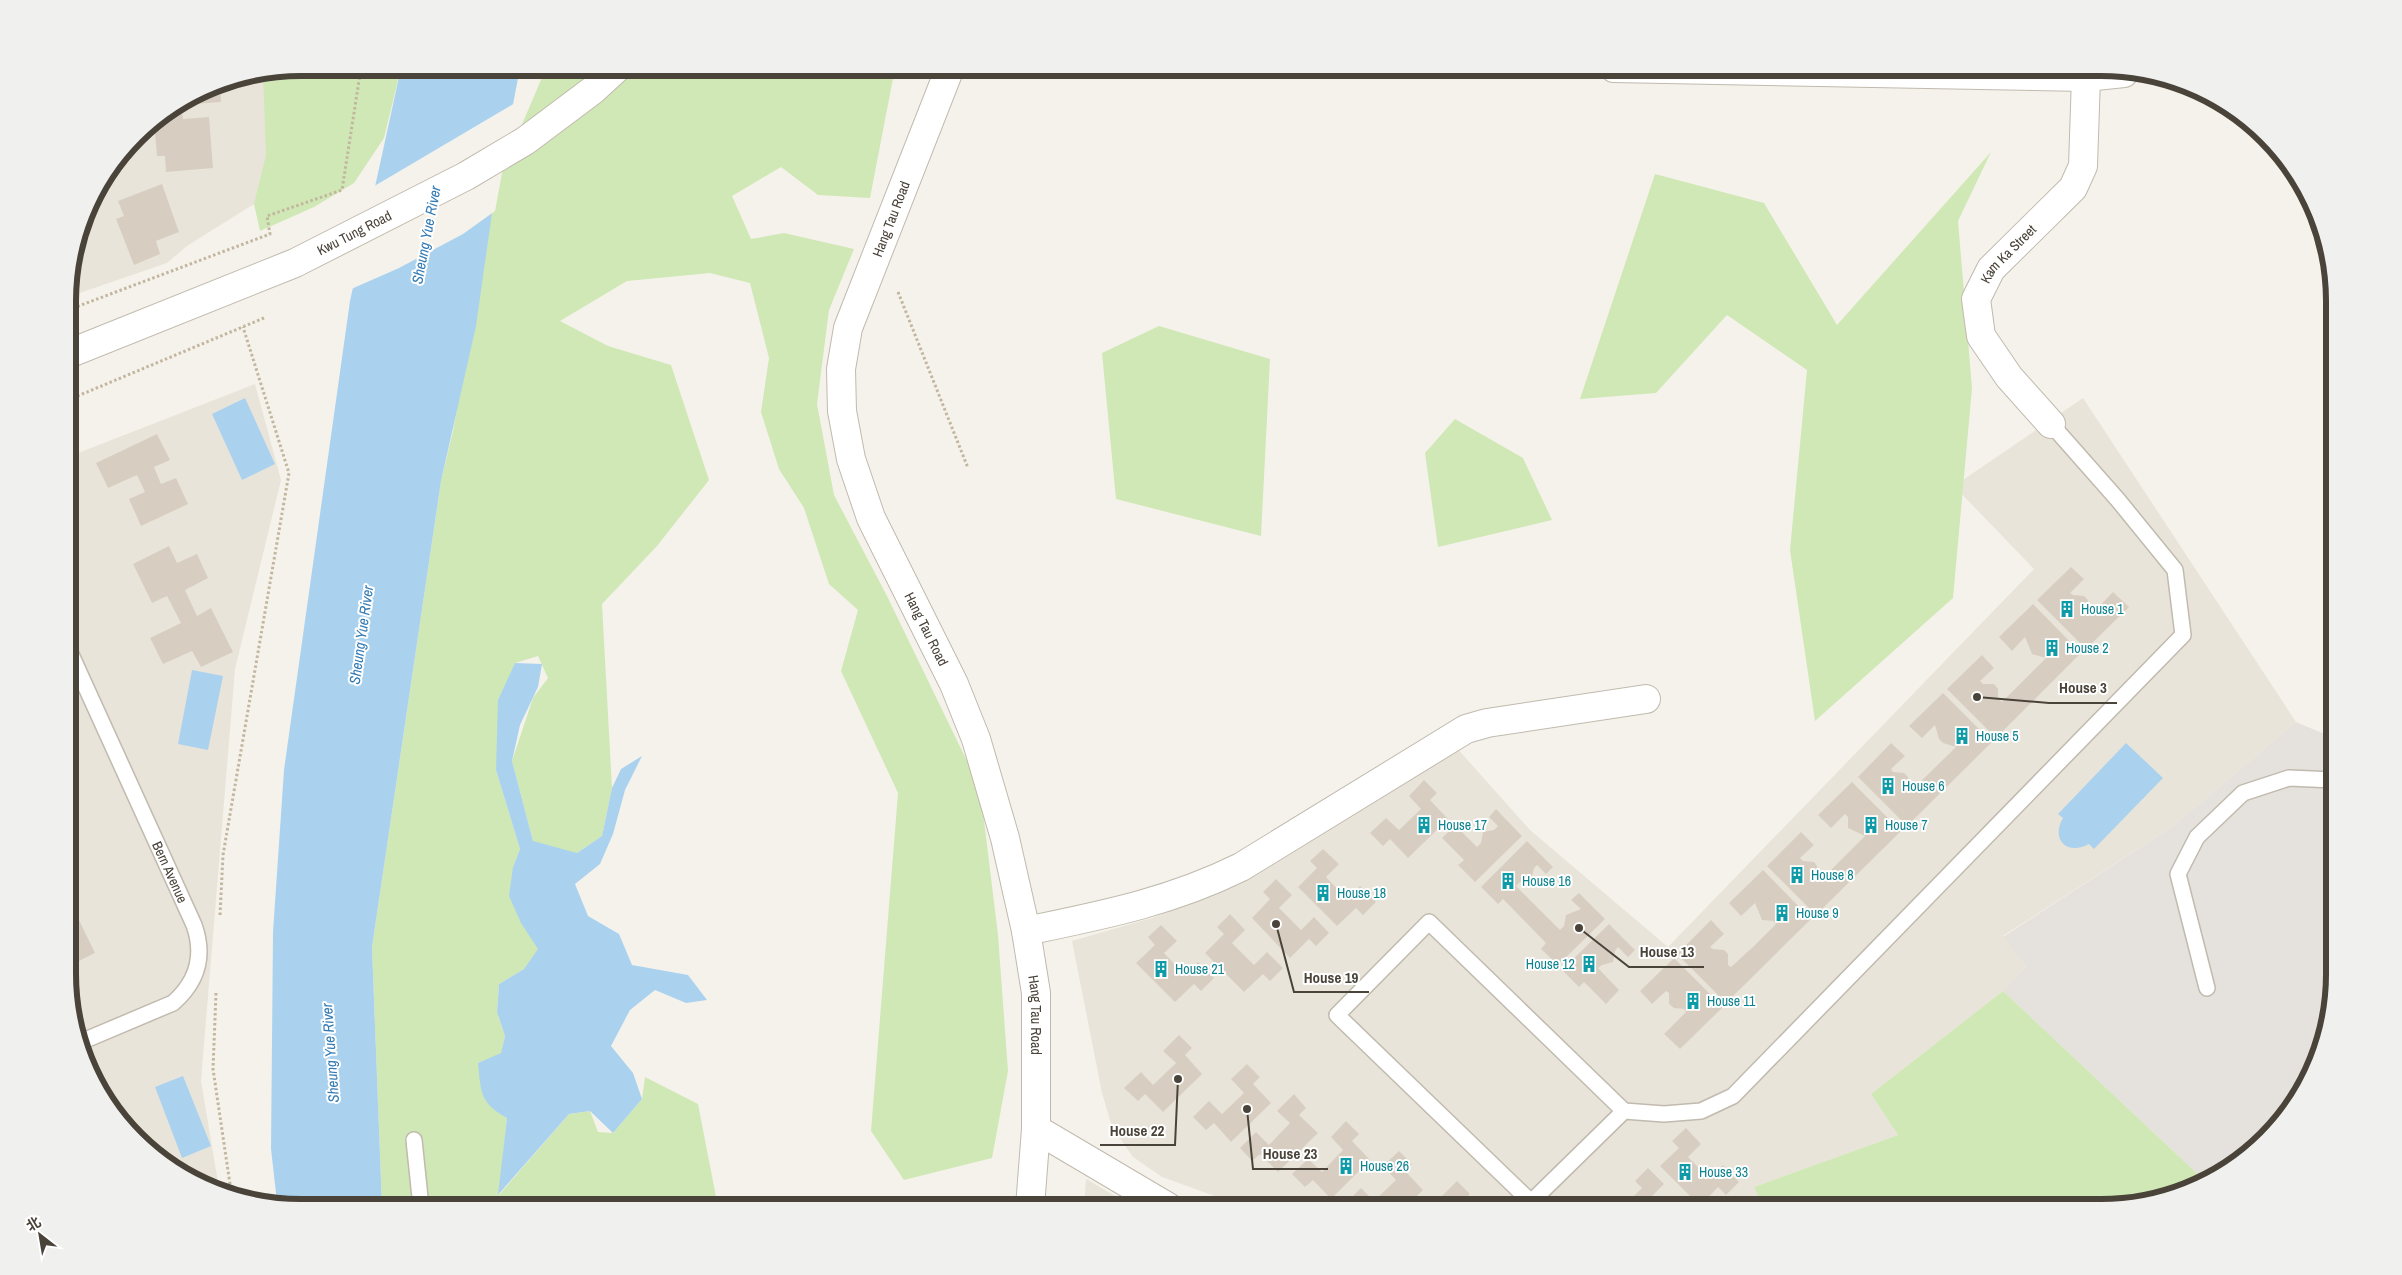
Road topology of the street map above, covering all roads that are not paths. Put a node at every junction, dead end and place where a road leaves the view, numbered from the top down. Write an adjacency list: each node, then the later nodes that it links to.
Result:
1 (608, 76): 4 (street, Kwu Tung Road)
2 (947, 76): 9 (street, Hang Tau Road)
3 (2086, 76): 5 (street, Kam Ka Street)
4 (76, 351)
5 (2051, 424): 12 (lane)
6 (76, 665): 11 (lane, Bern Avenue)
7 (1646, 699): 9 (street)
8 (2326, 780): 10 (lane)
9 (1026, 932): 13 (street, Hang Tau Road)
10 (2207, 988)
11 (86, 1040)
12 (1624, 1111): 18 (lane); 19 (lane)
13 (1036, 1129): 16 (street, Hang Tau Road); 17 (street)
14 (414, 1140): 15 (lane)
15 (420, 1199)
16 (1031, 1199)
17 (1154, 1199)
18 (1528, 1199)
19 (1534, 1199)

